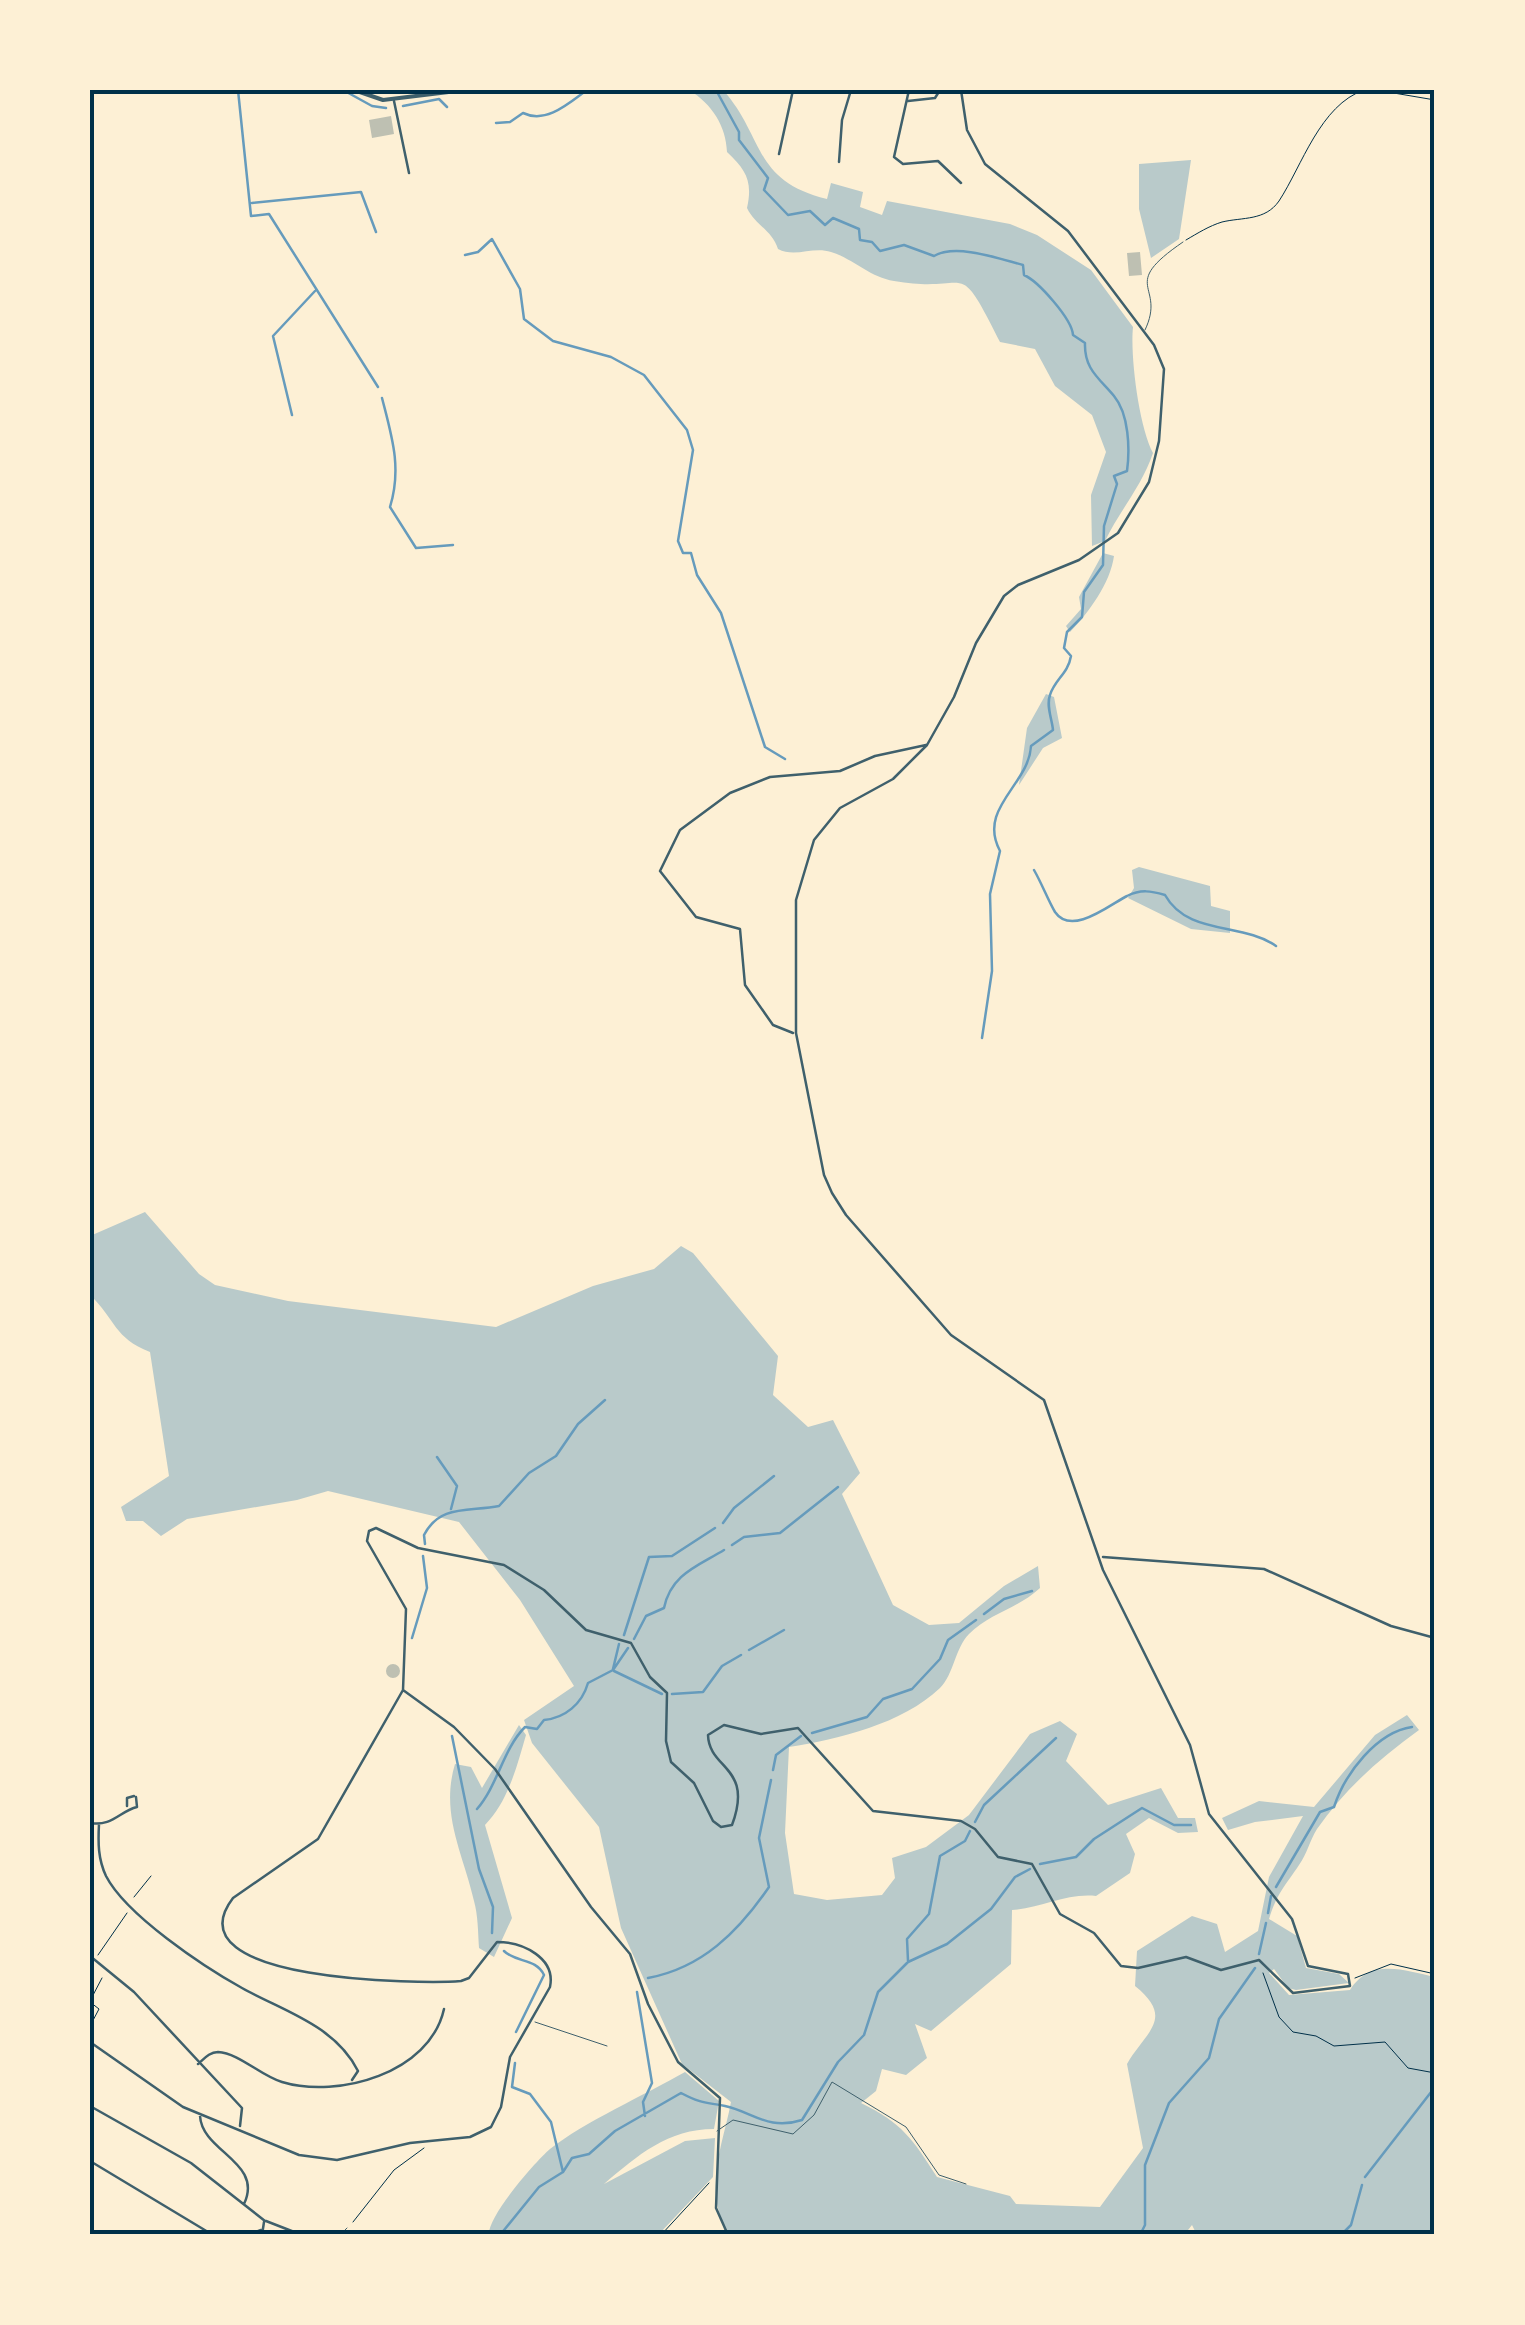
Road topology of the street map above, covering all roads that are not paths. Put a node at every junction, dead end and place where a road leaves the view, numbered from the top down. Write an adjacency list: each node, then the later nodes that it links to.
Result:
1 (354, 90): 13 (street)
2 (404, 90): 12 (street)
3 (465, 90): 11 (street)
4 (727, 90): 5 (lane)
5 (734, 90)
6 (792, 90): 15 (street)
7 (851, 90): 16 (street)
8 (910, 90): 14 (street)
9 (940, 90): 14 (street)
10 (960, 90): 20 (street)
11 (447, 91): 12 (street)
12 (404, 99): 13 (street)
13 (394, 100): 17 (street)
14 (907, 101): 18 (street)
15 (779, 154)
16 (839, 162)
17 (409, 172)
18 (960, 182)
19 (1183, 242): 20 (lane)
20 (1144, 332): 21 (street)
21 (928, 745): 22 (street); 22 (street)
22 (796, 1033): 23 (street)
23 (1101, 1557): 24 (street); 25 (street)
24 (1435, 1638)
25 (402, 1690): 31 (street); 39 (street)
26 (128, 1808): 28 (street)
27 (90, 1822): 28 (street)
28 (99, 1824): 35 (street)
29 (90, 1956): 34 (street)
30 (444, 2010): 35 (street)
31 (530, 2020): 33 (lane); 38 (street)
32 (90, 2042): 37 (street)
33 (608, 2046)
34 (198, 2064): 35 (street); 38 (street)
35 (352, 2080)
36 (90, 2106): 42 (street)
37 (201, 2114): 38 (street); 42 (street)
38 (240, 2128)
39 (717, 2131): 41 (lane); 50 (street)
40 (90, 2161): 46 (street)
41 (966, 2184)
42 (244, 2205): 43 (street)
43 (264, 2221): 45 (street); 48 (street)
44 (347, 2228): 49 (lane)
45 (262, 2232): 47 (street)
46 (213, 2235)
47 (248, 2235)
48 (302, 2235)
49 (340, 2235)
50 (728, 2235)

